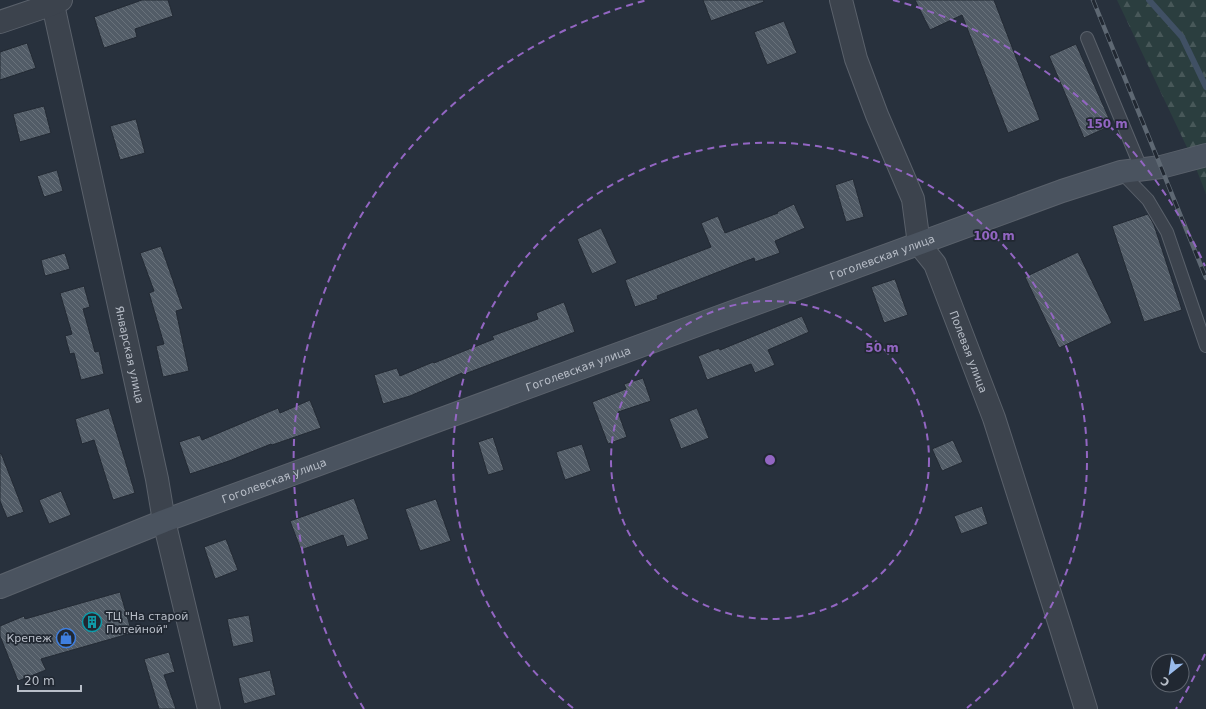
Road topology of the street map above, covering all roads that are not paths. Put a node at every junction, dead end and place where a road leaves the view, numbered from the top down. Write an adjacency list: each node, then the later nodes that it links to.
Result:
1 (842, 0): 7 (street)
2 (55, 1): 3 (street); 9 (street, Январская улица)
3 (0, 22)
4 (1087, 38): 6 (lane)
5 (1206, 155): 6 (street, Гоголевская улица)
6 (1141, 169): 7 (street, Гоголевская улица); 8 (lane)
7 (919, 244): 9 (street, Гоголевская улица); 12 (street, Полевая улица)
8 (1206, 346)
9 (164, 521): 10 (street, Гоголевская улица); 11 (street, Январская улица)
10 (0, 587)
11 (209, 709)
12 (1086, 709)

